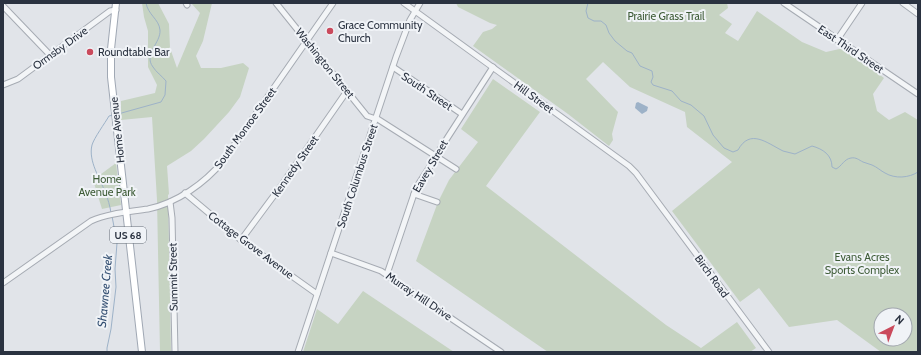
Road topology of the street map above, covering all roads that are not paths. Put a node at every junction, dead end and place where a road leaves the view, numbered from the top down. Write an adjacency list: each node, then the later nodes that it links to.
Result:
1 (116, 3): 10 (main road, Home Avenue / US 68)
2 (276, 3): 14 (street, Washington Street)
3 (332, 3): 14 (street, South Monroe Street)
4 (404, 3): 11 (street, Hill Street)
5 (420, 3): 11 (street, South Columbus Street)
6 (784, 3): 13 (street, East Third Street)
7 (862, 3): 13 (street)
8 (902, 3): 12 (street)
9 (3, 6): 15 (street)
10 (116, 10): 15 (street, Ormsby Drive); 30 (main road, Home Avenue / US 68)
11 (415, 11): 16 (street, South Columbus Street); 17 (street, Hill Street)
12 (918, 14)
13 (837, 40): 20 (street, East Third Street)
14 (306, 41): 19 (street, Washington Street); 25 (street, South Monroe Street)
15 (50, 55): 18 (street, Ormsby Drive)
16 (393, 67): 21 (street, South Street); 22 (street, South Columbus Street)
17 (493, 67): 21 (street, Eavey Street); 27 (street, Hill Street)
18 (3, 85)
19 (347, 91): 22 (street, Washington Street); 31 (street, Kennedy Street)
20 (918, 94)
21 (462, 114): 23 (street, Eavey Street)
22 (376, 119): 23 (street, Washington Street); 32 (street, South Columbus Street)
23 (436, 157): 24 (street, Washington Street); 26 (street, Eavey Street)
24 (456, 169)
25 (185, 193): 28 (street, South Monroe Street); 31 (street, Cottage Grove Avenue)
26 (414, 194): 29 (street); 33 (street, Eavey Street)
27 (655, 199): 40 (street, Birch Road)
28 (170, 202): 30 (street, South Monroe Street); 37 (street, Summit Street)
29 (437, 202)
30 (126, 213): 34 (street, South Monroe Street); 36 (main road, Home Avenue / US 68)
31 (241, 240): 35 (street, Cottage Grove Avenue)
32 (331, 253): 33 (street, Murray Hill Drive); 35 (street, South Columbus Street)
33 (387, 274): 39 (street, Murray Hill Drive)
34 (3, 284)
35 (317, 294): 38 (street, South Columbus Street)
36 (142, 352)
37 (175, 352)
38 (298, 352)
39 (501, 352)
40 (769, 352)

